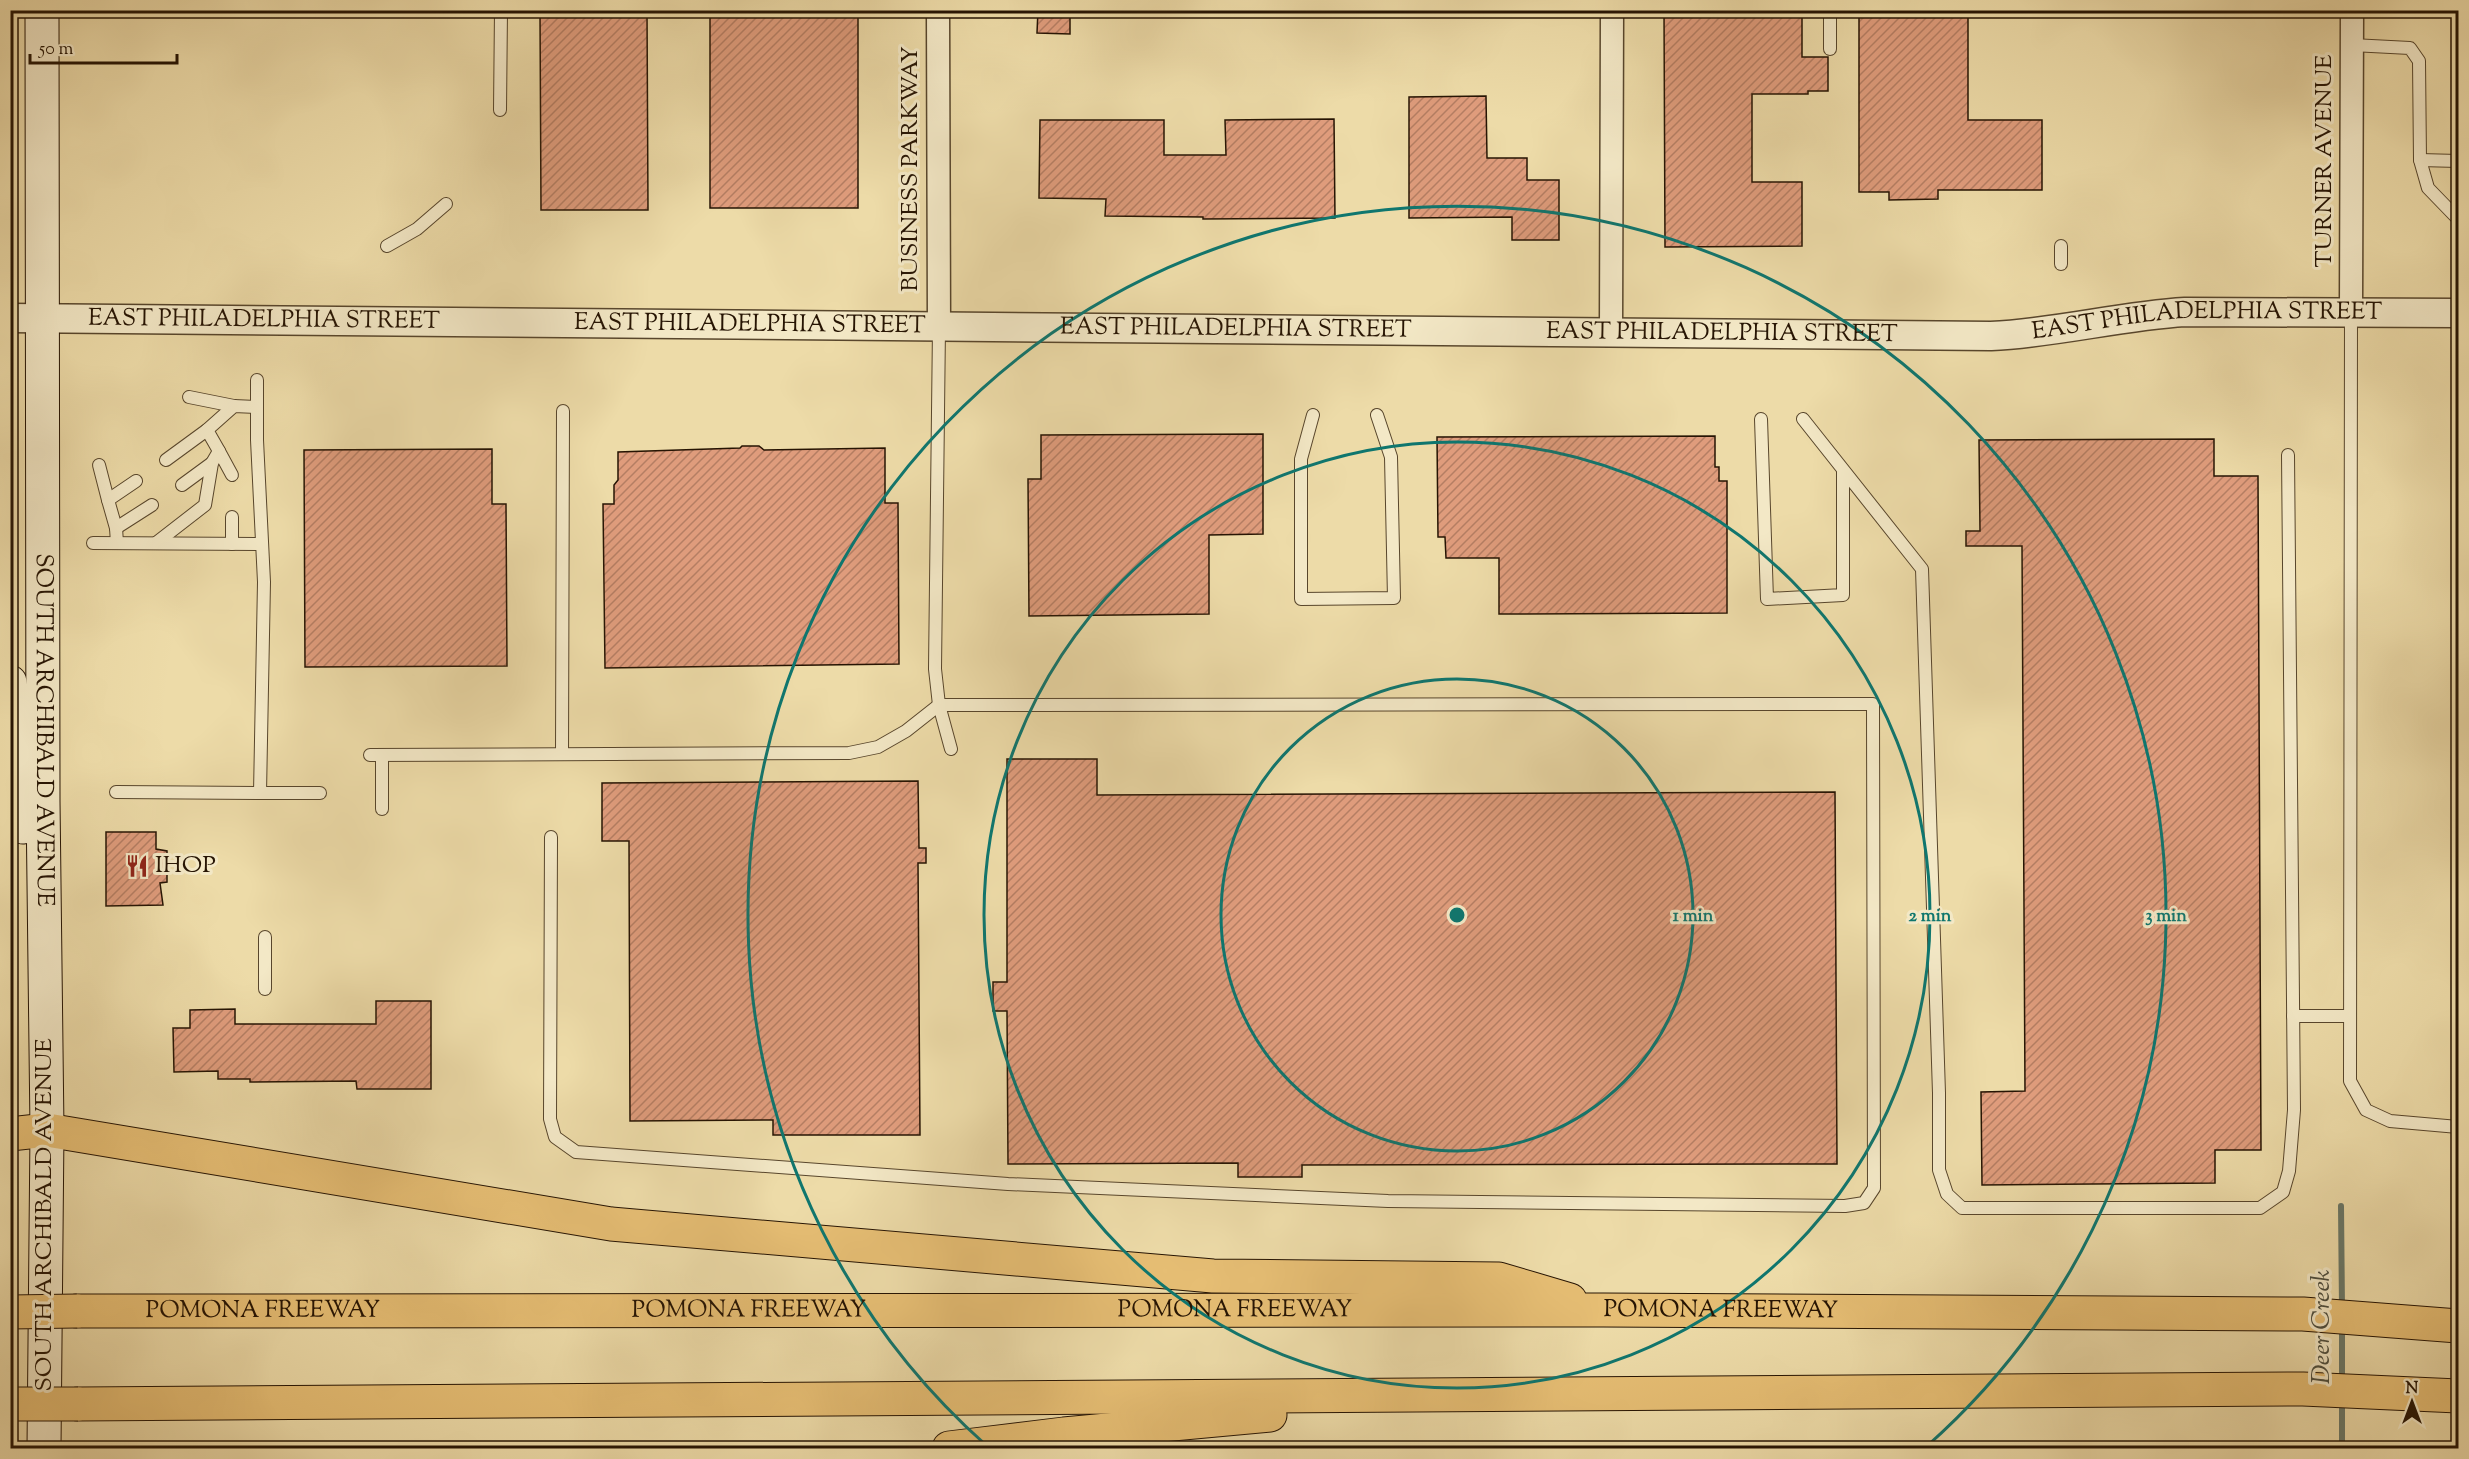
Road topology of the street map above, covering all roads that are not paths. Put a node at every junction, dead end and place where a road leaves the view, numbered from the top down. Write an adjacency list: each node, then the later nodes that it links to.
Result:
1 (42, 10): 19 (main road, SOUTH ARCHIBALD AVENUE)
2 (501, 10): 9 (lane)
3 (938, 10): 20 (street, BUSINESS PARKWAY)
4 (1612, 10): 21 (street)
5 (1830, 10): 8 (lane)
6 (2352, 10): 7 (street, TURNER AVENUE)
7 (2352, 45): 10 (lane); 17 (street, TURNER AVENUE)
8 (1830, 50)
9 (500, 110)
10 (2420, 160): 11 (lane); 13 (lane)
11 (2458, 161)
12 (446, 204): 14 (lane)
13 (2458, 219)
14 (387, 246)
15 (2061, 246): 16 (lane)
16 (2061, 264)
17 (2351, 312): 18 (street, EAST PHILADELPHIA STREET); 21 (street, EAST PHILADELPHIA STREET); 63 (lane)
18 (2458, 313)
19 (26, 318): 20 (street, EAST PHILADELPHIA STREET); 60 (main road, SOUTH ARCHIBALD AVENUE)
20 (939, 327): 21 (street, EAST PHILADELPHIA STREET); 51 (lane)
21 (1611, 332)
22 (257, 380): 25 (lane)
23 (189, 397): 24 (lane)
24 (234, 406): 25 (lane); 31 (lane)
25 (257, 407): 49 (lane)
26 (563, 411): 53 (lane)
27 (1313, 415): 28 (lane)
28 (1377, 415)
29 (1761, 419): 37 (lane)
30 (1803, 419): 37 (lane)
31 (207, 430): 32 (lane); 34 (lane)
32 (219, 451): 35 (lane); 38 (lane)
33 (2288, 455): 62 (lane)
34 (166, 460)
35 (212, 463): 40 (lane); 47 (lane)
36 (99, 465): 41 (lane)
37 (1843, 471): 62 (lane)
38 (232, 475)
39 (136, 481): 41 (lane)
40 (182, 484)
41 (108, 500): 44 (lane)
42 (152, 505): 44 (lane)
43 (232, 517): 48 (lane)
44 (116, 528): 46 (lane)
45 (93, 543): 46 (lane)
46 (117, 543): 47 (lane)
47 (156, 543): 48 (lane)
48 (232, 544): 49 (lane)
49 (262, 544): 55 (lane)
50 (10, 682): 60 (main road)
51 (939, 705): 52 (lane); 53 (lane); 58 (lane)
52 (951, 748)
53 (562, 754): 57 (lane)
54 (116, 792): 55 (lane)
55 (260, 793): 56 (lane)
56 (320, 793)
57 (382, 809)
58 (550, 837)
59 (265, 937): 61 (lane)
60 (45, 971): 65 (main road, SOUTH ARCHIBALD AVENUE)
61 (265, 989)
62 (2293, 1016): 63 (lane)
63 (2350, 1016): 64 (lane)
64 (2458, 1127)
65 (46, 1130): 66 (highway); 67 (highway); 73 (main road, SOUTH ARCHIBALD AVENUE)
66 (10, 1134)
67 (1603, 1310): 68 (highway, POMONA FREEWAY, bridge); 69 (highway, POMONA FREEWAY)
68 (10, 1311)
69 (2458, 1326)
70 (1497, 1394): 71 (highway); 72 (highway, bridge); 74 (highway)
71 (2458, 1396)
72 (10, 1404)
73 (44, 1449)
74 (949, 1449)

